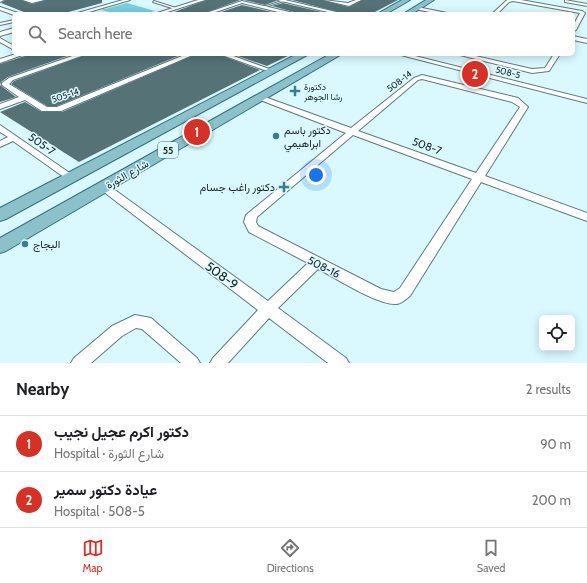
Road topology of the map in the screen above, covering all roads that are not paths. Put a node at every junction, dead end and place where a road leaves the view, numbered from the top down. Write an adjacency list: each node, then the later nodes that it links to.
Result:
1 (25, 0): 2 (street)
2 (42, 0)
3 (128, 0): 19 (street)
4 (202, 0): 16 (street)
5 (281, 0): 14 (lane); 23 (street)
6 (326, 0): 7 (street)
7 (359, 0)
8 (407, 0): 24 (main road)
9 (430, 0): 17 (main road)
10 (564, 1): 13 (street)
11 (154, 2): 16 (lane)
12 (547, 2): 27 (street); 30 (street)
13 (587, 5)
14 (264, 7): 21 (street); 22 (street)
15 (0, 8): 18 (street)
16 (175, 8): 20 (street)
17 (417, 8): 25 (main road); 26 (street)
18 (12, 12)
19 (83, 12)
20 (162, 12)
21 (211, 12)
22 (284, 12)
23 (334, 12)
24 (385, 12)
25 (410, 12)
26 (437, 12)
27 (496, 12)
28 (12, 21): 29 (lane)
29 (0, 24)
30 (575, 27)
31 (12, 31): 32 (street)
32 (0, 34)
33 (575, 38): 35 (street)
34 (0, 40): 36 (street)
35 (587, 41)
36 (12, 47)
37 (16, 56): 46 (street)
38 (78, 56): 50 (street, 505-14)
39 (187, 56): 50 (street, 505-14)
40 (228, 56): 48 (street)
41 (300, 56): 48 (main road, شارع الثورة / 55)
42 (333, 56): 51 (main road, شارع الثورة / 55)
43 (406, 56): 49 (street, 508-5)
44 (468, 56): 47 (street)
45 (556, 56): 47 (street)
46 (0, 61)
47 (490, 61): 49 (street)
48 (272, 71): 58 (main road, شارع الثورة / 55)
49 (472, 80): 52 (street, 508-5); 55 (street, 508-14); 59 (street, 508-14)
50 (25, 97): 53 (street)
51 (259, 98): 55 (street, 508-7); 60 (main road, شارع الثورة / 55)
52 (587, 101)
53 (0, 107)
54 (0, 128): 56 (street, 505-7)
55 (352, 132): 59 (street, 508-7); 64 (street, 508-16)
56 (14, 138): 57 (street); 58 (street, 505-7)
57 (0, 144)
58 (71, 178): 61 (main road, شارع الثورة / 55)
59 (478, 178): 62 (street, 508-7); 64 (street, 508-16)
60 (104, 187): 63 (main road, شارع الثورة / 55); 65 (street, 508-9)
61 (0, 215)
62 (587, 217)
63 (0, 246)
64 (316, 263): 65 (street)
65 (268, 309): 68 (street); 69 (street, 508-9)
66 (79, 363): 67 (street)
67 (192, 363)
68 (218, 363)
69 (341, 363)

